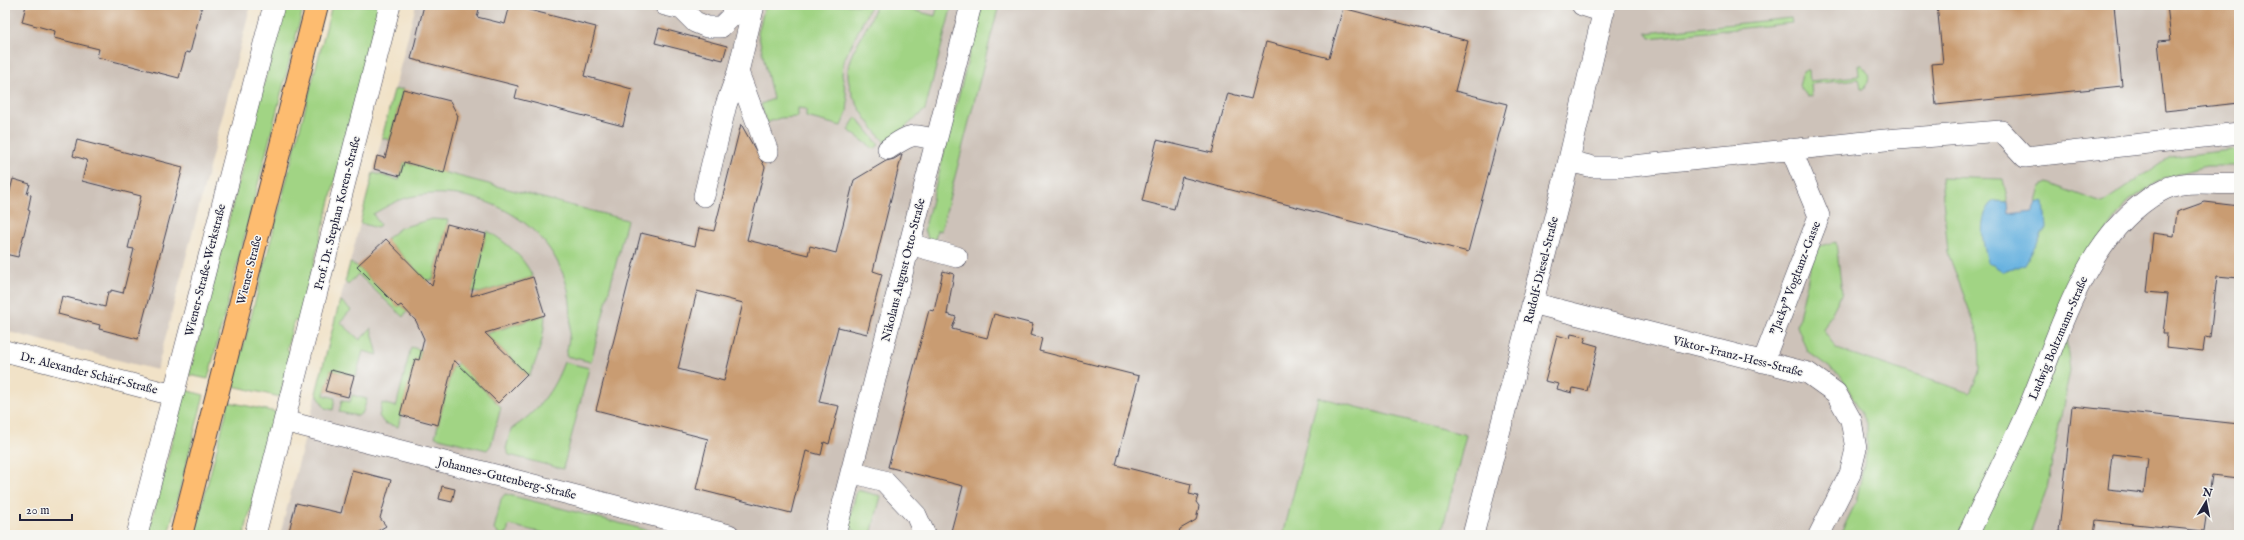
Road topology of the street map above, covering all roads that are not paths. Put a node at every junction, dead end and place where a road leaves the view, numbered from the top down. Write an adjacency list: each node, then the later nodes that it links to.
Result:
1 (274, 5): 24 (street, Wiener-Straße-Werkstraße)
2 (317, 5): 28 (main road, Wiener Straße)
3 (390, 5): 25 (street, Prof. Dr. Stephan Koren-Straße)
4 (665, 5): 5 (street)
5 (734, 5)
6 (754, 5): 10 (street)
7 (971, 5): 12 (street, Nikolaus August Otto-Straße)
8 (1582, 5): 9 (street)
9 (1605, 8): 16 (street, Rudolf-Diesel-Straße)
10 (738, 72): 15 (street); 18 (street)
11 (2239, 133): 14 (street)
12 (936, 140): 13 (street); 19 (street, Nikolaus August Otto-Straße)
13 (888, 149)
14 (1791, 149): 16 (street); 23 (street, "Jacky" Vogltanz-Gasse)
15 (768, 152)
16 (1569, 161): 21 (street, Rudolf-Diesel-Straße)
17 (2232, 184): 35 (street, Ludwig Boltzmann-Straße)
18 (704, 196)
19 (908, 250): 20 (street); 26 (street, Nikolaus August Otto-Straße)
20 (956, 263)
21 (1532, 304): 23 (street, Viktor-Franz-Hess-Straße); 33 (street, Rudolf-Diesel-Straße)
22 (5, 352): 24 (street, Dr. Alexander Schärf-Straße)
23 (1763, 362): 34 (street, Viktor-Franz-Hess-Straße)
24 (173, 395): 27 (street, Wiener-Straße-Werkstraße)
25 (284, 421): 29 (street, Prof. Dr. Stephan Koren-Straße); 30 (street, Johannes-Gutenberg-Straße)
26 (851, 472): 31 (street, Nikolaus August Otto-Straße); 32 (street)
27 (137, 535)
28 (181, 535)
29 (255, 535)
30 (729, 535)
31 (835, 535)
32 (925, 535)
33 (1473, 535)
34 (1819, 535)
35 (1968, 535)

